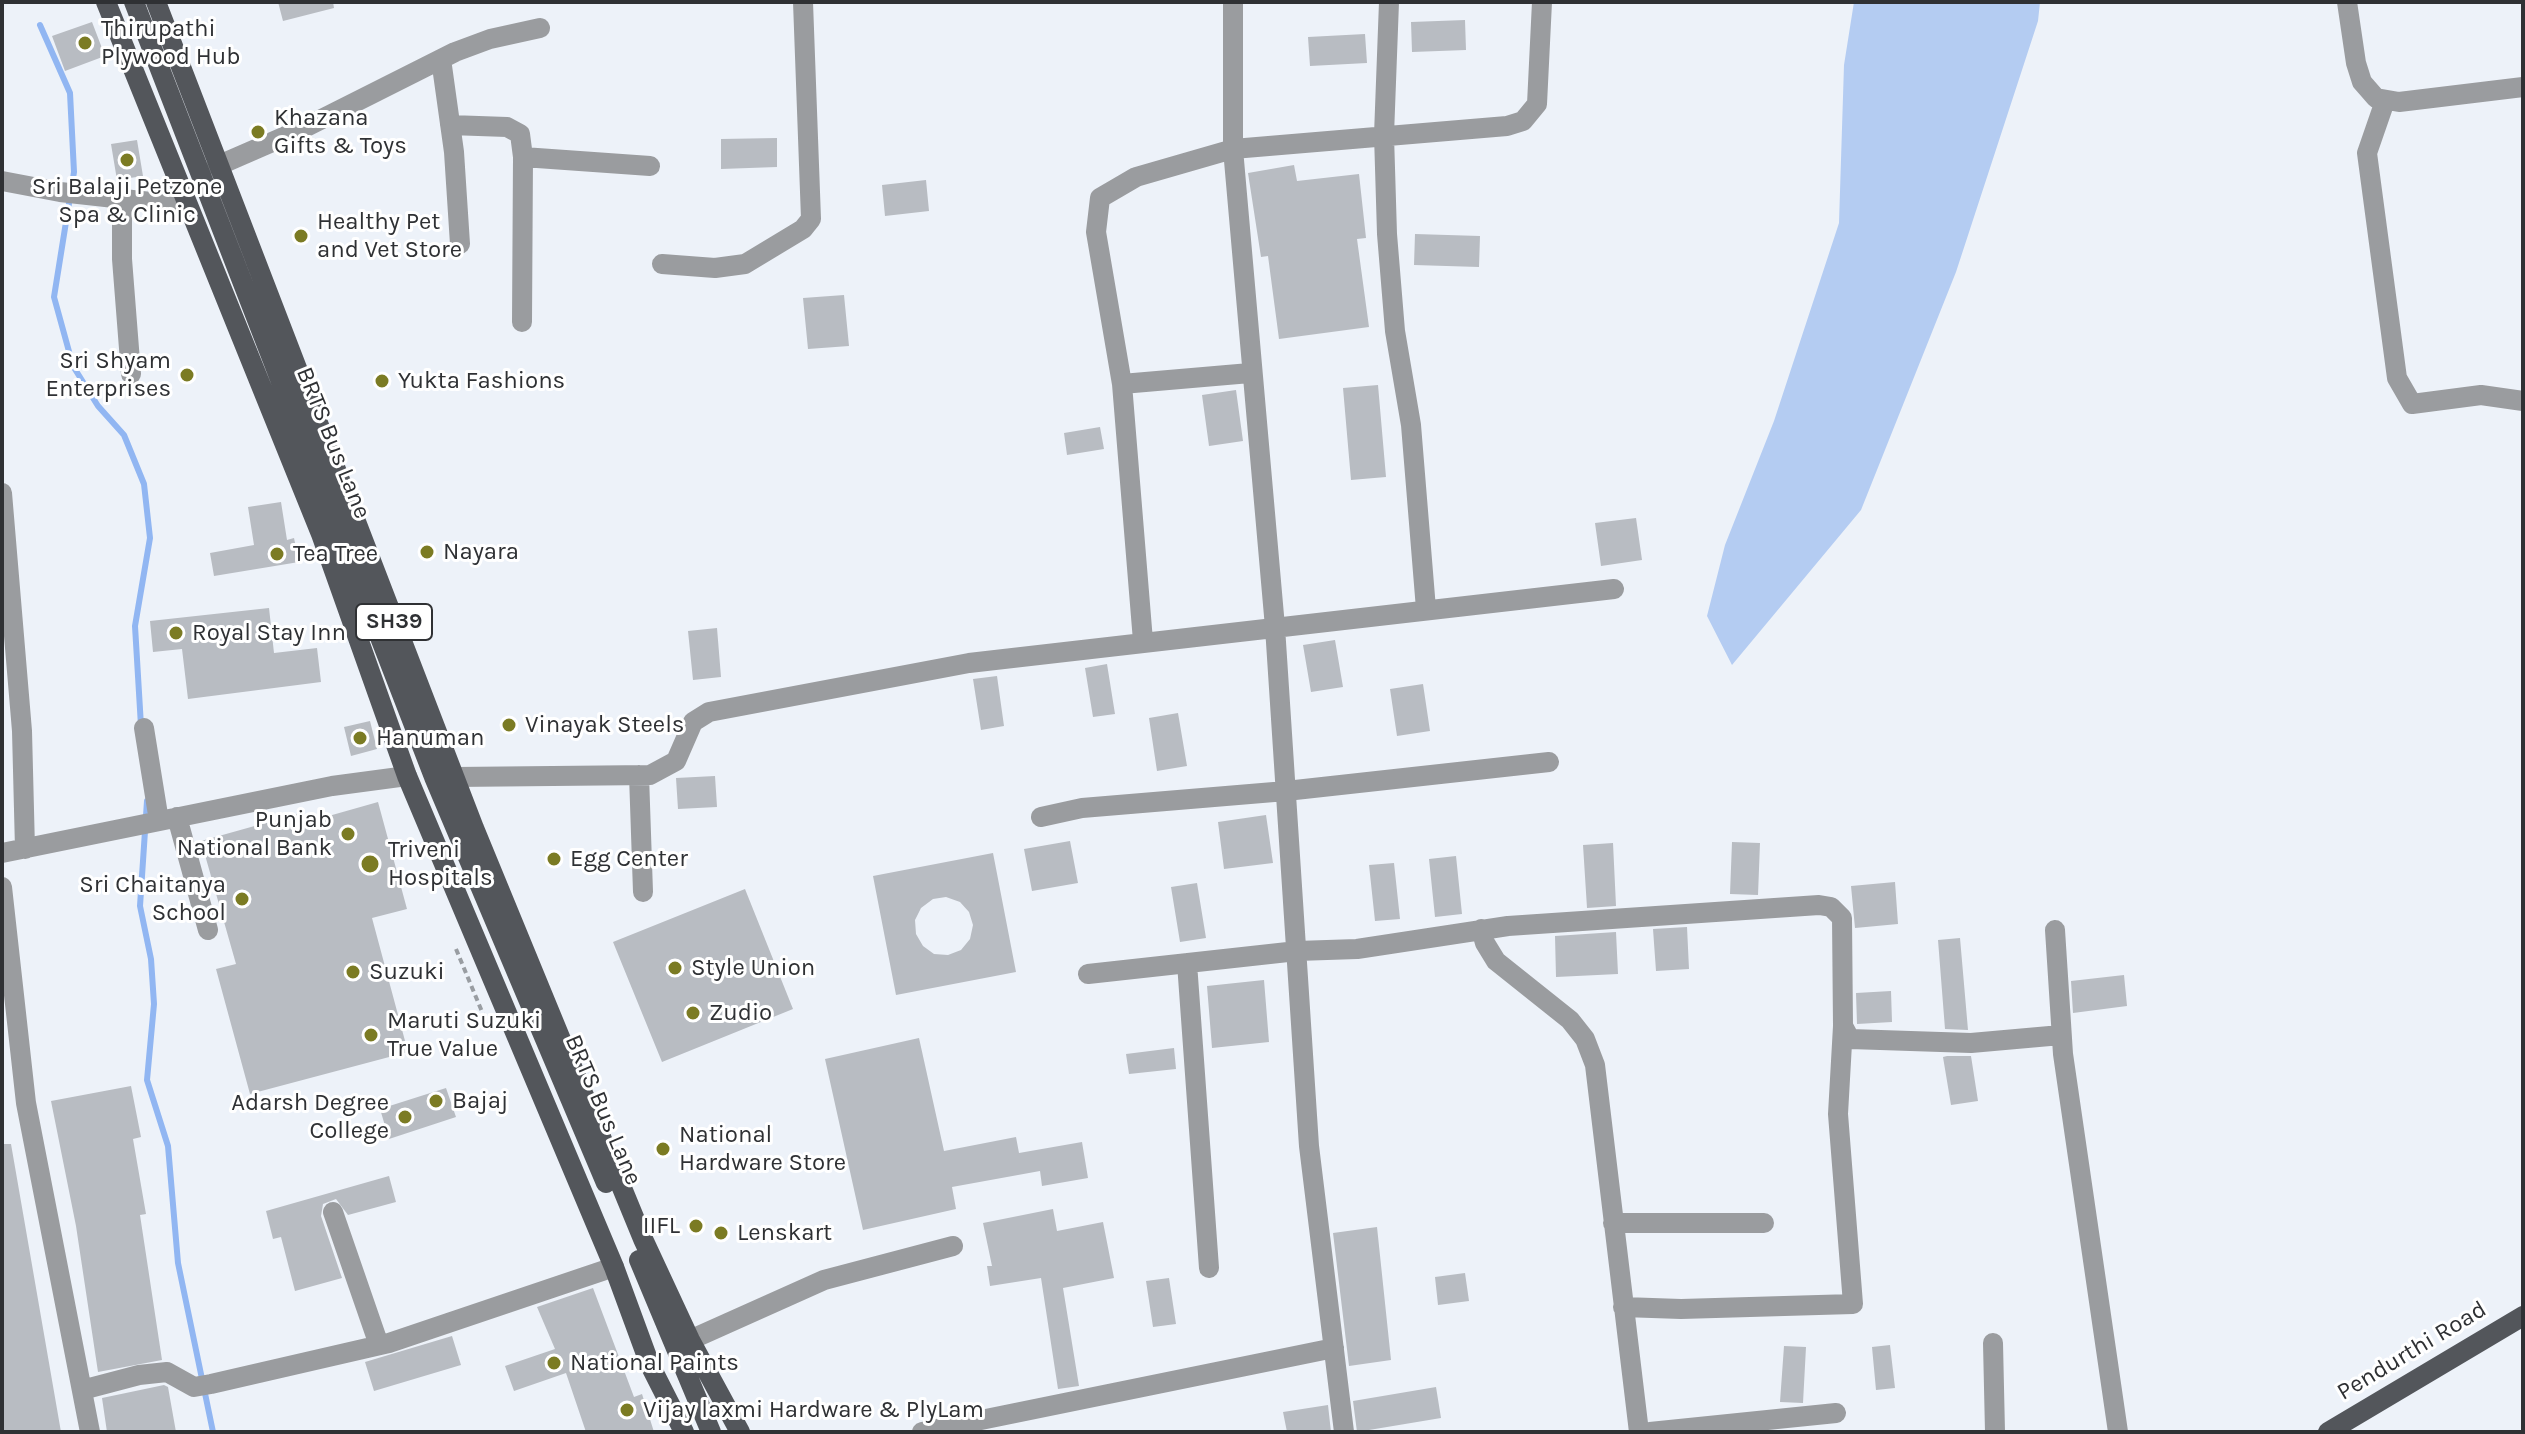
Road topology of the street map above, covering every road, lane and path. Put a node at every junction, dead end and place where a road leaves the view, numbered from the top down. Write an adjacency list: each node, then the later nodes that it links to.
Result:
1 (106, 2): 21 (main road, SH39)
2 (134, 2): 39 (main road, BRTS Bus Lane)
3 (156, 2): 17 (main road, SH39)
4 (803, 2): 23 (street)
5 (1233, 2): 15 (street)
6 (1389, 2): 14 (street)
7 (1542, 2): 14 (street)
8 (2347, 2): 12 (street)
9 (540, 28): 10 (street)
10 (441, 59): 13 (street); 17 (street)
11 (2523, 87): 12 (street)
12 (2385, 101): 28 (street)
13 (450, 125): 16 (street); 22 (street)
14 (1384, 135): 15 (street); 32 (street)
15 (1233, 149): 25 (street); 27 (street)
16 (523, 157): 18 (street); 24 (street)
17 (217, 166): 40 (main road, SH39)
18 (650, 166)
19 (3, 187): 20 (street)
20 (122, 197): 21 (street); 26 (street)
21 (187, 206): 38 (main road, SH39)
22 (460, 244)
23 (662, 264)
24 (522, 322)
25 (1250, 373): 27 (street); 33 (street)
26 (131, 374)
27 (1122, 384): 34 (street)
28 (2523, 401)
29 (2, 493): 30 (street)
30 (4, 550): 44 (street)
31 (1614, 589): 32 (street)
32 (1426, 609): 33 (street)
33 (1275, 627): 34 (street); 41 (street)
34 (1143, 641): 37 (street)
35 (144, 728): 43 (street)
36 (1549, 762): 41 (street)
37 (639, 775): 40 (street); 47 (street)
38 (407, 776): 39 (main road); 43 (street); 60 (main road, SH39)
39 (434, 777): 40 (main road); 72 (main road, BRTS Bus Lane)
40 (455, 777): 64 (main road, SH39)
41 (1286, 791): 42 (street); 51 (street)
42 (1041, 817)
43 (164, 820): 44 (street); 49 (street)
44 (25, 849): 45 (street)
45 (2, 853)
46 (2, 887): 68 (street)
47 (643, 892)
48 (1481, 929): 51 (street); 54 (street); 57 (street)
49 (208, 930)
50 (2055, 930): 55 (street)
51 (1297, 951): 52 (street); 67 (street)
52 (1187, 963): 53 (street); 61 (street)
53 (1088, 974)
54 (1843, 1026): 55 (street); 62 (street)
55 (2061, 1035): 79 (street)
56 (333, 1212): 66 (street)
57 (1613, 1223): 58 (street); 62 (street)
58 (1764, 1223)
59 (953, 1246): 64 (street)
60 (614, 1267): 66 (street); 71 (main road, SH39)
61 (1209, 1268)
62 (1623, 1307): 76 (street)
63 (2523, 1316): 80 (main road, Pendurthi Road)
64 (690, 1340): 73 (main road, SH39)
65 (1993, 1343): 78 (street)
66 (379, 1345): 68 (street)
67 (1334, 1348): 74 (street); 75 (street)
68 (82, 1390): 70 (street)
69 (1836, 1413): 77 (street)
70 (90, 1432)
71 (684, 1432)
72 (711, 1432)
73 (740, 1432)
74 (922, 1432)
75 (1344, 1432)
76 (1639, 1432)
77 (1650, 1432)
78 (1995, 1432)
79 (2118, 1432)
80 (2328, 1432)

